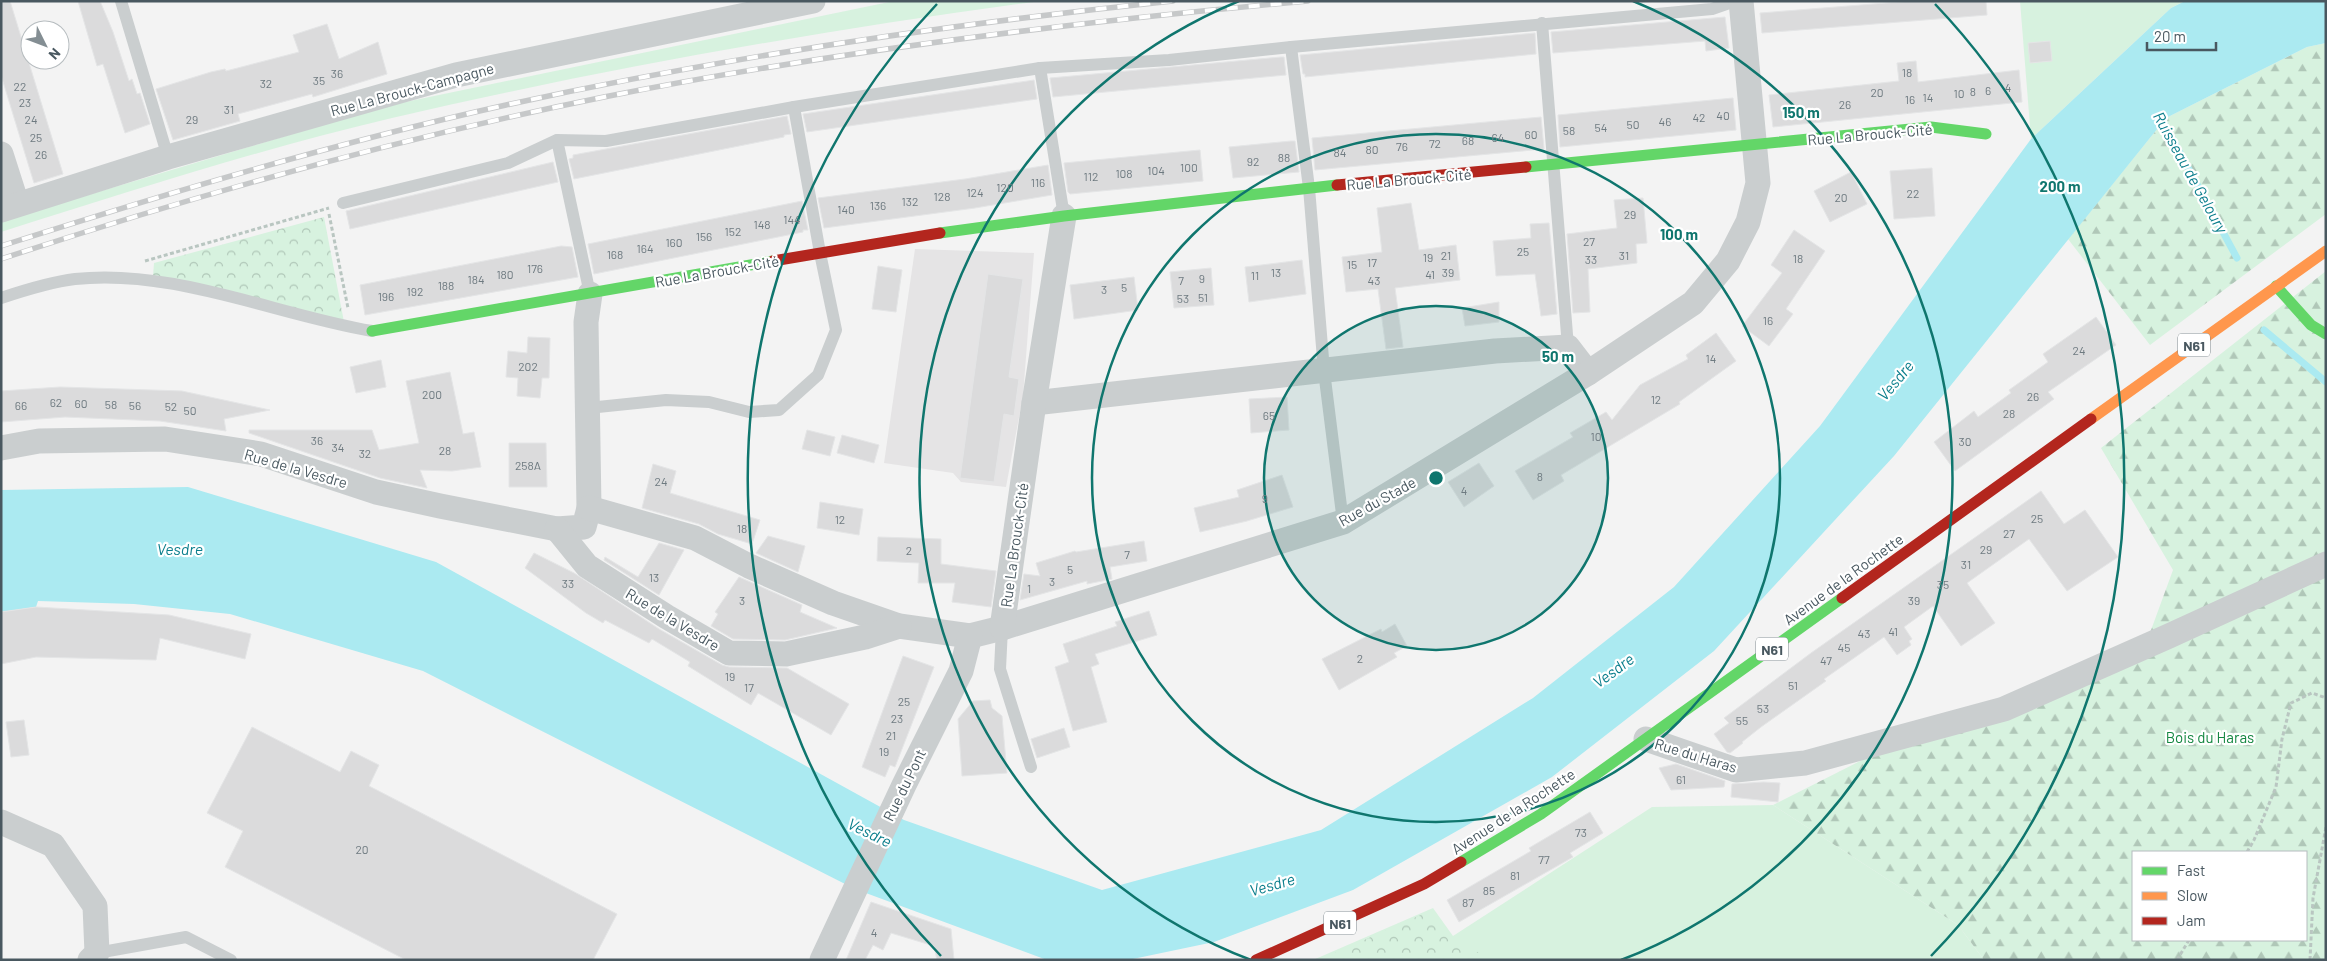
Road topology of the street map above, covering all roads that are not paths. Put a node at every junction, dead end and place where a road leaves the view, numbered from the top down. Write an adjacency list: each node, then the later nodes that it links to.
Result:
1 (121, 1): 13 (lane)
2 (813, 1): 13 (street, Rue La Brouck-Campagne)
3 (1735, 1): 5 (lane)
4 (1741, 1): 11 (street)
5 (1542, 23): 6 (lane); 14 (lane)
6 (1291, 47): 7 (lane); 15 (lane)
7 (1040, 68): 8 (lane); 18 (lane)
8 (794, 107): 10 (lane); 20 (lane)
9 (1986, 134): 11 (street, Rue La Brouck-Cité)
10 (557, 140): 16 (lane); 22 (lane)
11 (1754, 144): 14 (street, Rue La Brouck-Cité); 28 (street, Rue du Stade)
12 (1, 154): 17 (street, Rue La Brouck-Campagne)
13 (168, 157): 17 (street, Rue La Brouck-Campagne)
14 (1553, 165): 15 (street, Rue La Brouck-Cité); 26 (lane)
15 (1309, 188): 18 (street, Rue La Brouck-Cité); 27 (lane)
16 (343, 203)
17 (9, 207)
18 (1064, 216): 20 (street, Rue La Brouck-Cité); 29 (street, Rue La Brouck-Cité)
19 (2326, 251): 21 (street, Avenue de la Rochette / N61)
20 (820, 253): 22 (street, Rue La Brouck-Cité); 30 (lane)
21 (2276, 286): 25 (street); 39 (street, Avenue de la Rochette / N61)
22 (590, 294): 24 (street, Rue La Brouck-Cité); 30 (street, Rue de la Vesdre)
23 (1, 298): 24 (lane)
24 (372, 331)
25 (2326, 334)
26 (1568, 346): 27 (street); 28 (street)
27 (1324, 371): 29 (street); 33 (lane)
28 (1588, 373): 33 (street, Rue du Stade)
29 (1034, 402): 37 (street, Rue La Brouck-Cité)
30 (588, 408): 32 (street, Rue de la Vesdre)
31 (1, 448): 34 (street, Rue de la Vesdre)
32 (588, 508): 34 (street, Rue de la Vesdre); 36 (street, Rue de la Vesdre)
33 (1343, 522): 37 (street, Rue du Stade)
34 (557, 529): 36 (street, Rue de la Vesdre)
35 (2326, 564): 39 (street, Rue du Haras)
36 (899, 626): 38 (street, Rue de la Vesdre)
37 (1002, 628): 38 (street, Rue du Stade); 40 (lane)
38 (970, 636): 44 (street, Rue du Pont)
39 (1646, 740): 45 (street, Avenue de la Rochette / N61)
40 (1031, 767)
41 (1, 822): 42 (street)
42 (94, 957): 43 (lane)
43 (231, 960)
44 (822, 960)
45 (1256, 960)

